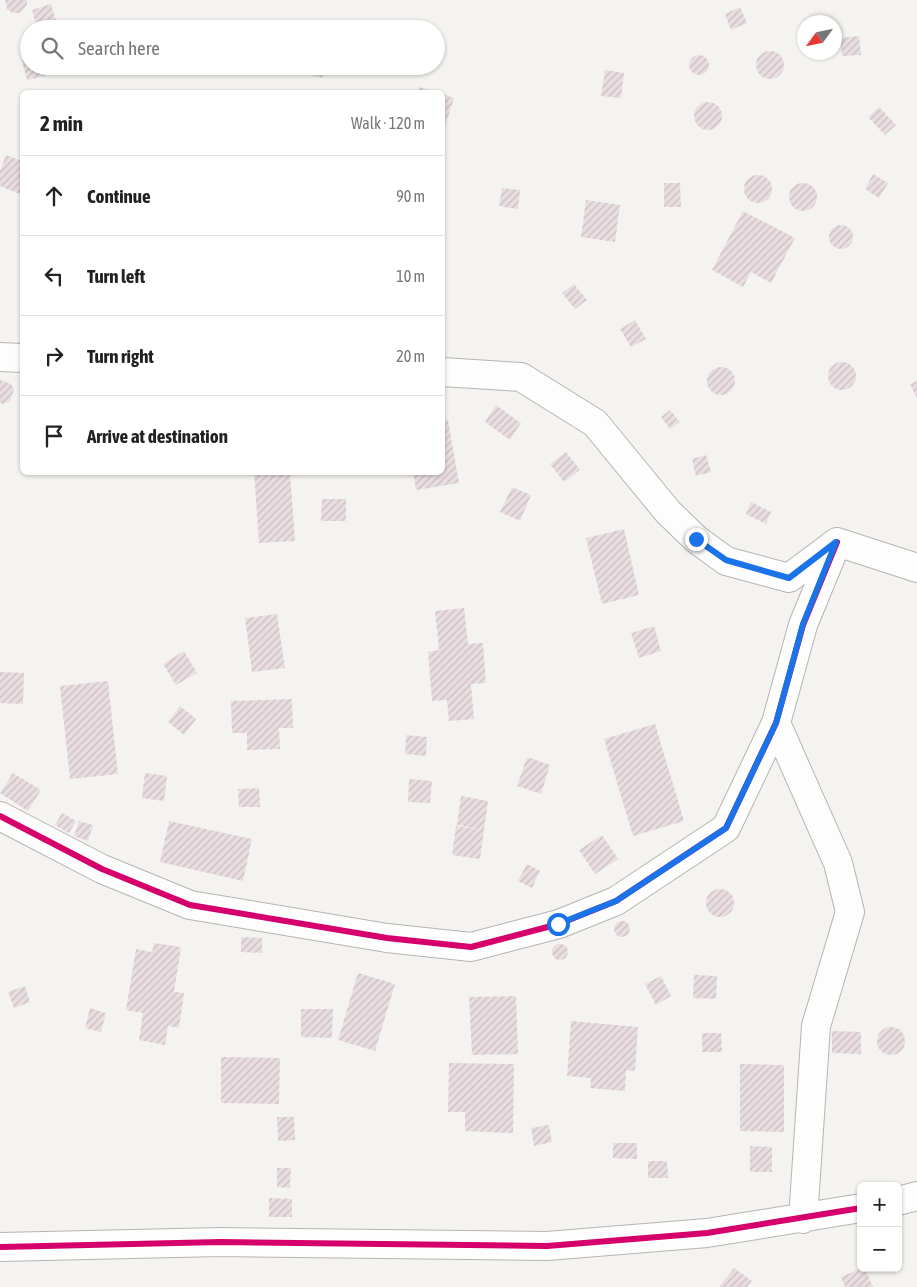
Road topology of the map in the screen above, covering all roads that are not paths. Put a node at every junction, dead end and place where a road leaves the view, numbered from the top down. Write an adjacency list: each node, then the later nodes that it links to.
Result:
1 (0, 357): 2 (street)
2 (20, 358)
3 (445, 372): 4 (street)
4 (836, 542): 5 (street); 6 (street)
5 (917, 568)
6 (776, 723): 7 (street); 11 (street)
7 (0, 816)
8 (917, 1196): 9 (street)
9 (902, 1201)
10 (857, 1209): 11 (street)
11 (804, 1219): 12 (street)
12 (0, 1247)

